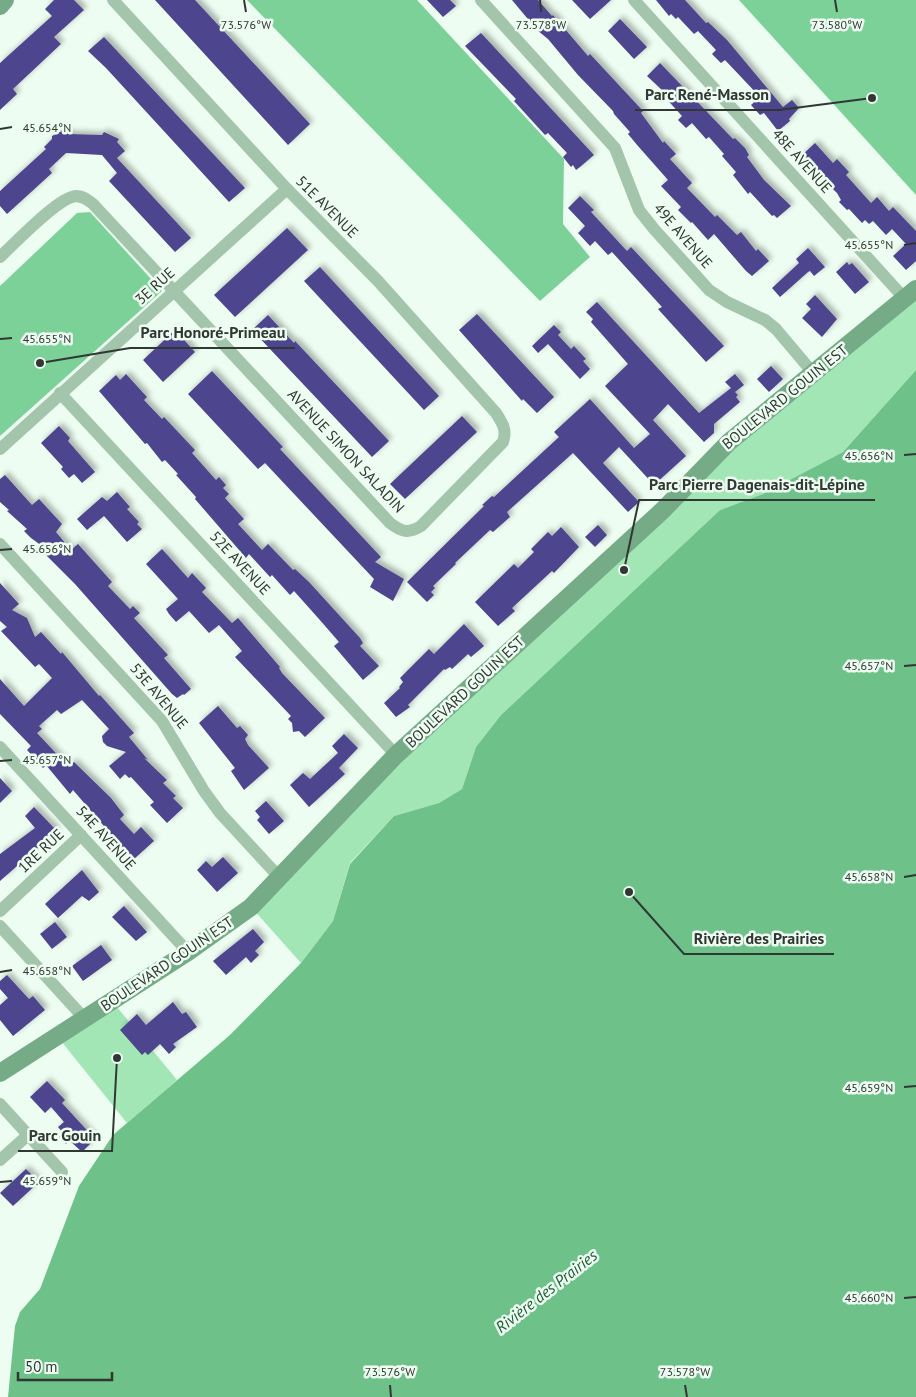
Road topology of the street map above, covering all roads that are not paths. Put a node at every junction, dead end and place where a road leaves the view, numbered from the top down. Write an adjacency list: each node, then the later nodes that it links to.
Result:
1 (5, 0): 5 (street)
2 (114, 0): 6 (street, 51E AVENUE)
3 (481, 0): 10 (street, 49E AVENUE)
4 (634, 0): 9 (street, 48E AVENUE)
5 (0, 6)
6 (286, 189): 8 (street, 3E RUE); 12 (street, 51E AVENUE)
7 (0, 257): 8 (street)
8 (175, 290): 11 (street, 3E RUE); 12 (street, AVENUE SIMON SALADIN)
9 (910, 294): 10 (street, BOULEVARD GOUIN EST)
10 (814, 374): 16 (street, BOULEVARD GOUIN EST)
11 (60, 394): 13 (street, 3E RUE); 16 (street, 52E AVENUE)
12 (503, 442)
13 (0, 448)
14 (0, 544): 18 (street, 53E AVENUE)
15 (0, 747): 17 (street, 54E AVENUE)
16 (396, 756): 18 (street, BOULEVARD GOUIN EST)
17 (81, 835): 19 (street, 1RE RUE); 21 (street, 54E AVENUE)
18 (280, 878): 21 (street, BOULEVARD GOUIN EST)
19 (0, 911)
20 (0, 926): 22 (street)
21 (188, 952): 22 (street, BOULEVARD GOUIN EST)
22 (84, 1018): 23 (street, BOULEVARD GOUIN EST)
23 (0, 1073)
24 (0, 1104): 25 (street)
25 (28, 1135): 26 (street); 27 (street)
26 (0, 1160)
27 (62, 1172)

